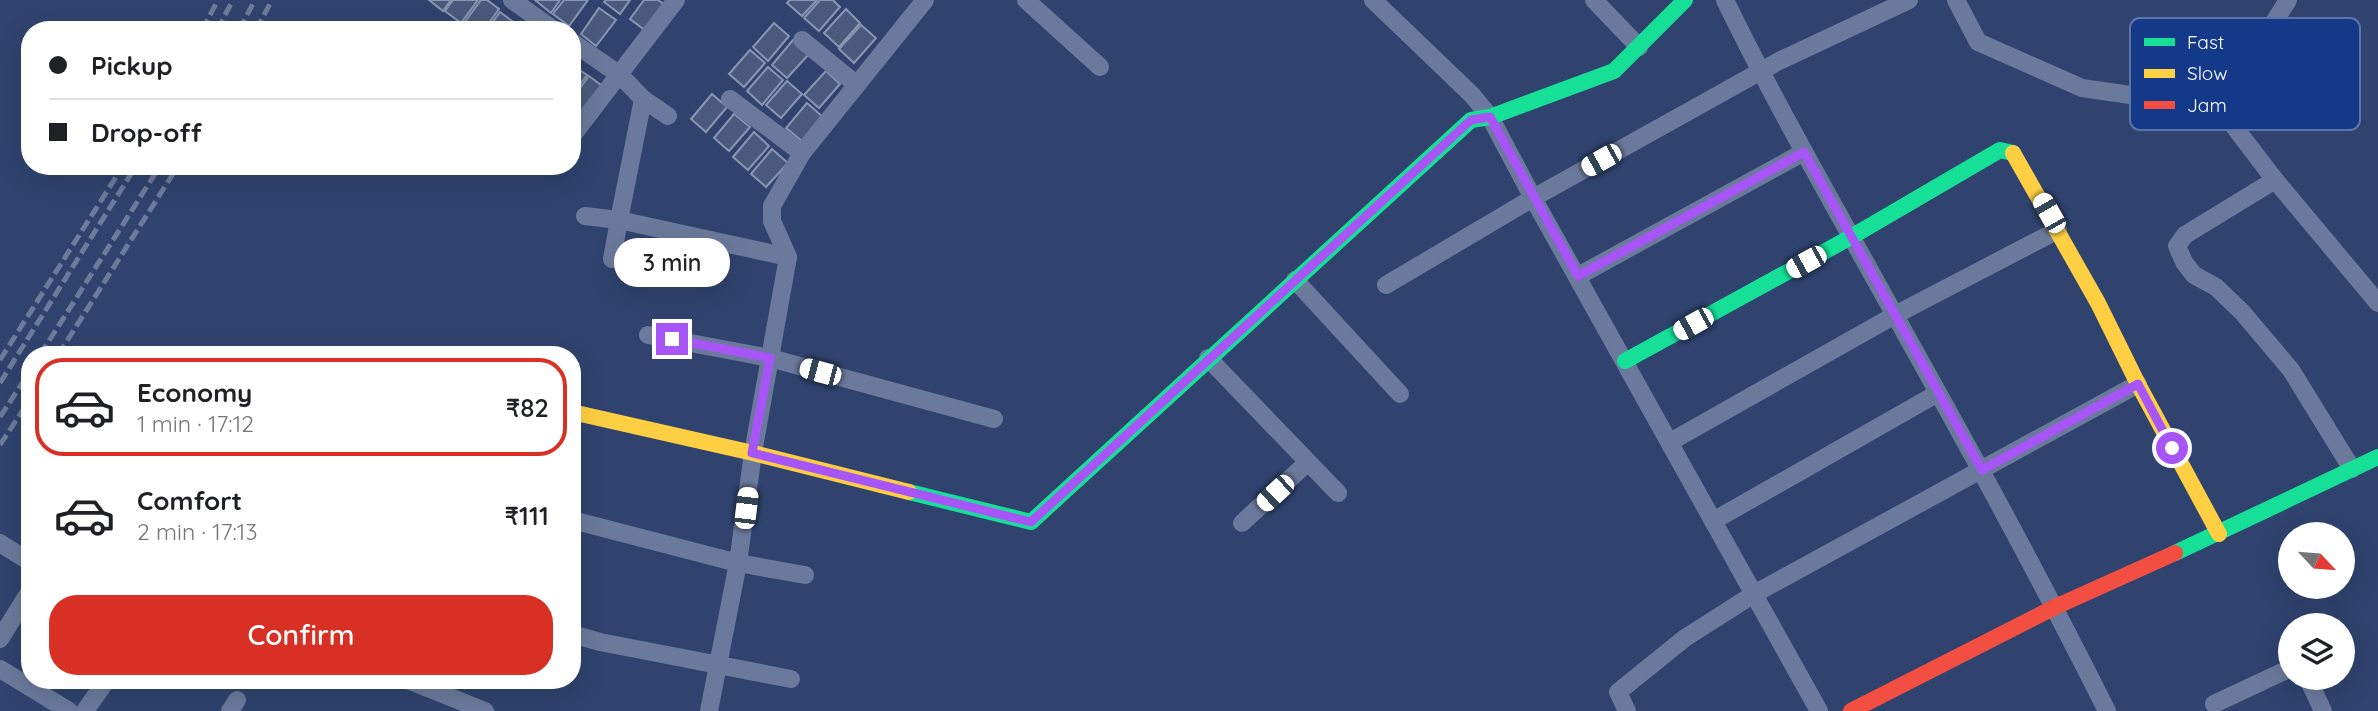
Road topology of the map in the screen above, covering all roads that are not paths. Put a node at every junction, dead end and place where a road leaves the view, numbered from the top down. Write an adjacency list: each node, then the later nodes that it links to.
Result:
1 (512, 0): 13 (street)
2 (676, 0): 19 (street)
3 (1026, 0): 17 (street)
4 (1373, 0): 25 (street)
5 (1594, 0): 15 (street)
6 (1685, 0): 15 (street)
7 (1725, 0): 18 (street)
8 (1909, 0): 18 (street)
9 (1956, 0): 21 (street)
10 (2288, 0): 12 (street)
11 (919, 2): 20 (street)
12 (2277, 18)
13 (541, 21)
14 (802, 40): 20 (street)
15 (1639, 47): 25 (street)
16 (581, 48): 19 (street)
17 (1100, 67)
18 (1759, 72): 28 (street); 31 (street)
19 (620, 75): 22 (street); 26 (street)
20 (857, 85): 29 (street)
21 (2130, 95)
22 (643, 99): 24 (street); 33 (street)
23 (730, 99): 29 (street)
24 (668, 116)
25 (1490, 117): 31 (street); 39 (street)
26 (581, 125)
27 (2237, 130): 30 (street)
28 (1804, 152): 35 (street); 38 (street)
29 (802, 153): 36 (street)
30 (2275, 180): 41 (street); 56 (street)
31 (1533, 198): 38 (street); 40 (street)
32 (585, 216): 33 (street)
33 (619, 220): 36 (street); 37 (street)
34 (2058, 230): 35 (street); 42 (street); 47 (street)
35 (1851, 237): 42 (street); 46 (street)
36 (788, 257): 44 (street)
37 (612, 259)
38 (1578, 276): 46 (street)
39 (1295, 280): 45 (street); 49 (street)
40 (1386, 285)
41 (2378, 303)
42 (1895, 315): 48 (street); 52 (street)
43 (648, 335): 44 (street)
44 (770, 358): 51 (street); 53 (street)
45 (1208, 358): 53 (street); 55 (street)
46 (1625, 361): 52 (street)
47 (2138, 384): 57 (street); 62 (street)
48 (1938, 393): 57 (street); 60 (street)
49 (1400, 394)
50 (581, 414): 53 (street)
51 (994, 419)
52 (1670, 442): 60 (street)
53 (752, 453): 65 (street)
54 (2378, 457): 56 (street)
55 (1308, 462): 58 (street); 61 (street)
56 (2352, 469): 62 (street)
57 (1982, 470): 67 (street); 69 (street)
58 (1338, 493)
59 (581, 522): 65 (street)
60 (1713, 522): 67 (street)
61 (1242, 523)
62 (2219, 534): 69 (street)
63 (0, 543): 64 (street)
64 (21, 556)
65 (738, 563): 66 (street); 72 (street)
66 (805, 575)
67 (1754, 594): 87 (street); 88 (street)
68 (21, 605): 71 (street)
69 (2055, 607): 81 (street); 89 (street)
70 (581, 637): 72 (street)
71 (0, 639)
72 (718, 665): 75 (street); 86 (street)
73 (0, 669): 76 (street)
74 (2278, 675): 82 (street)
75 (791, 679)
76 (21, 682)
77 (33, 689): 83 (street)
78 (100, 689): 84 (street)
79 (445, 689): 85 (street)
80 (2313, 690): 90 (street)
81 (1861, 709)
82 (2210, 709)
83 (69, 711)
84 (85, 711)
85 (485, 711)
86 (709, 711)
87 (1627, 711)
88 (1819, 711)
89 (2107, 711)
90 (2323, 711)

